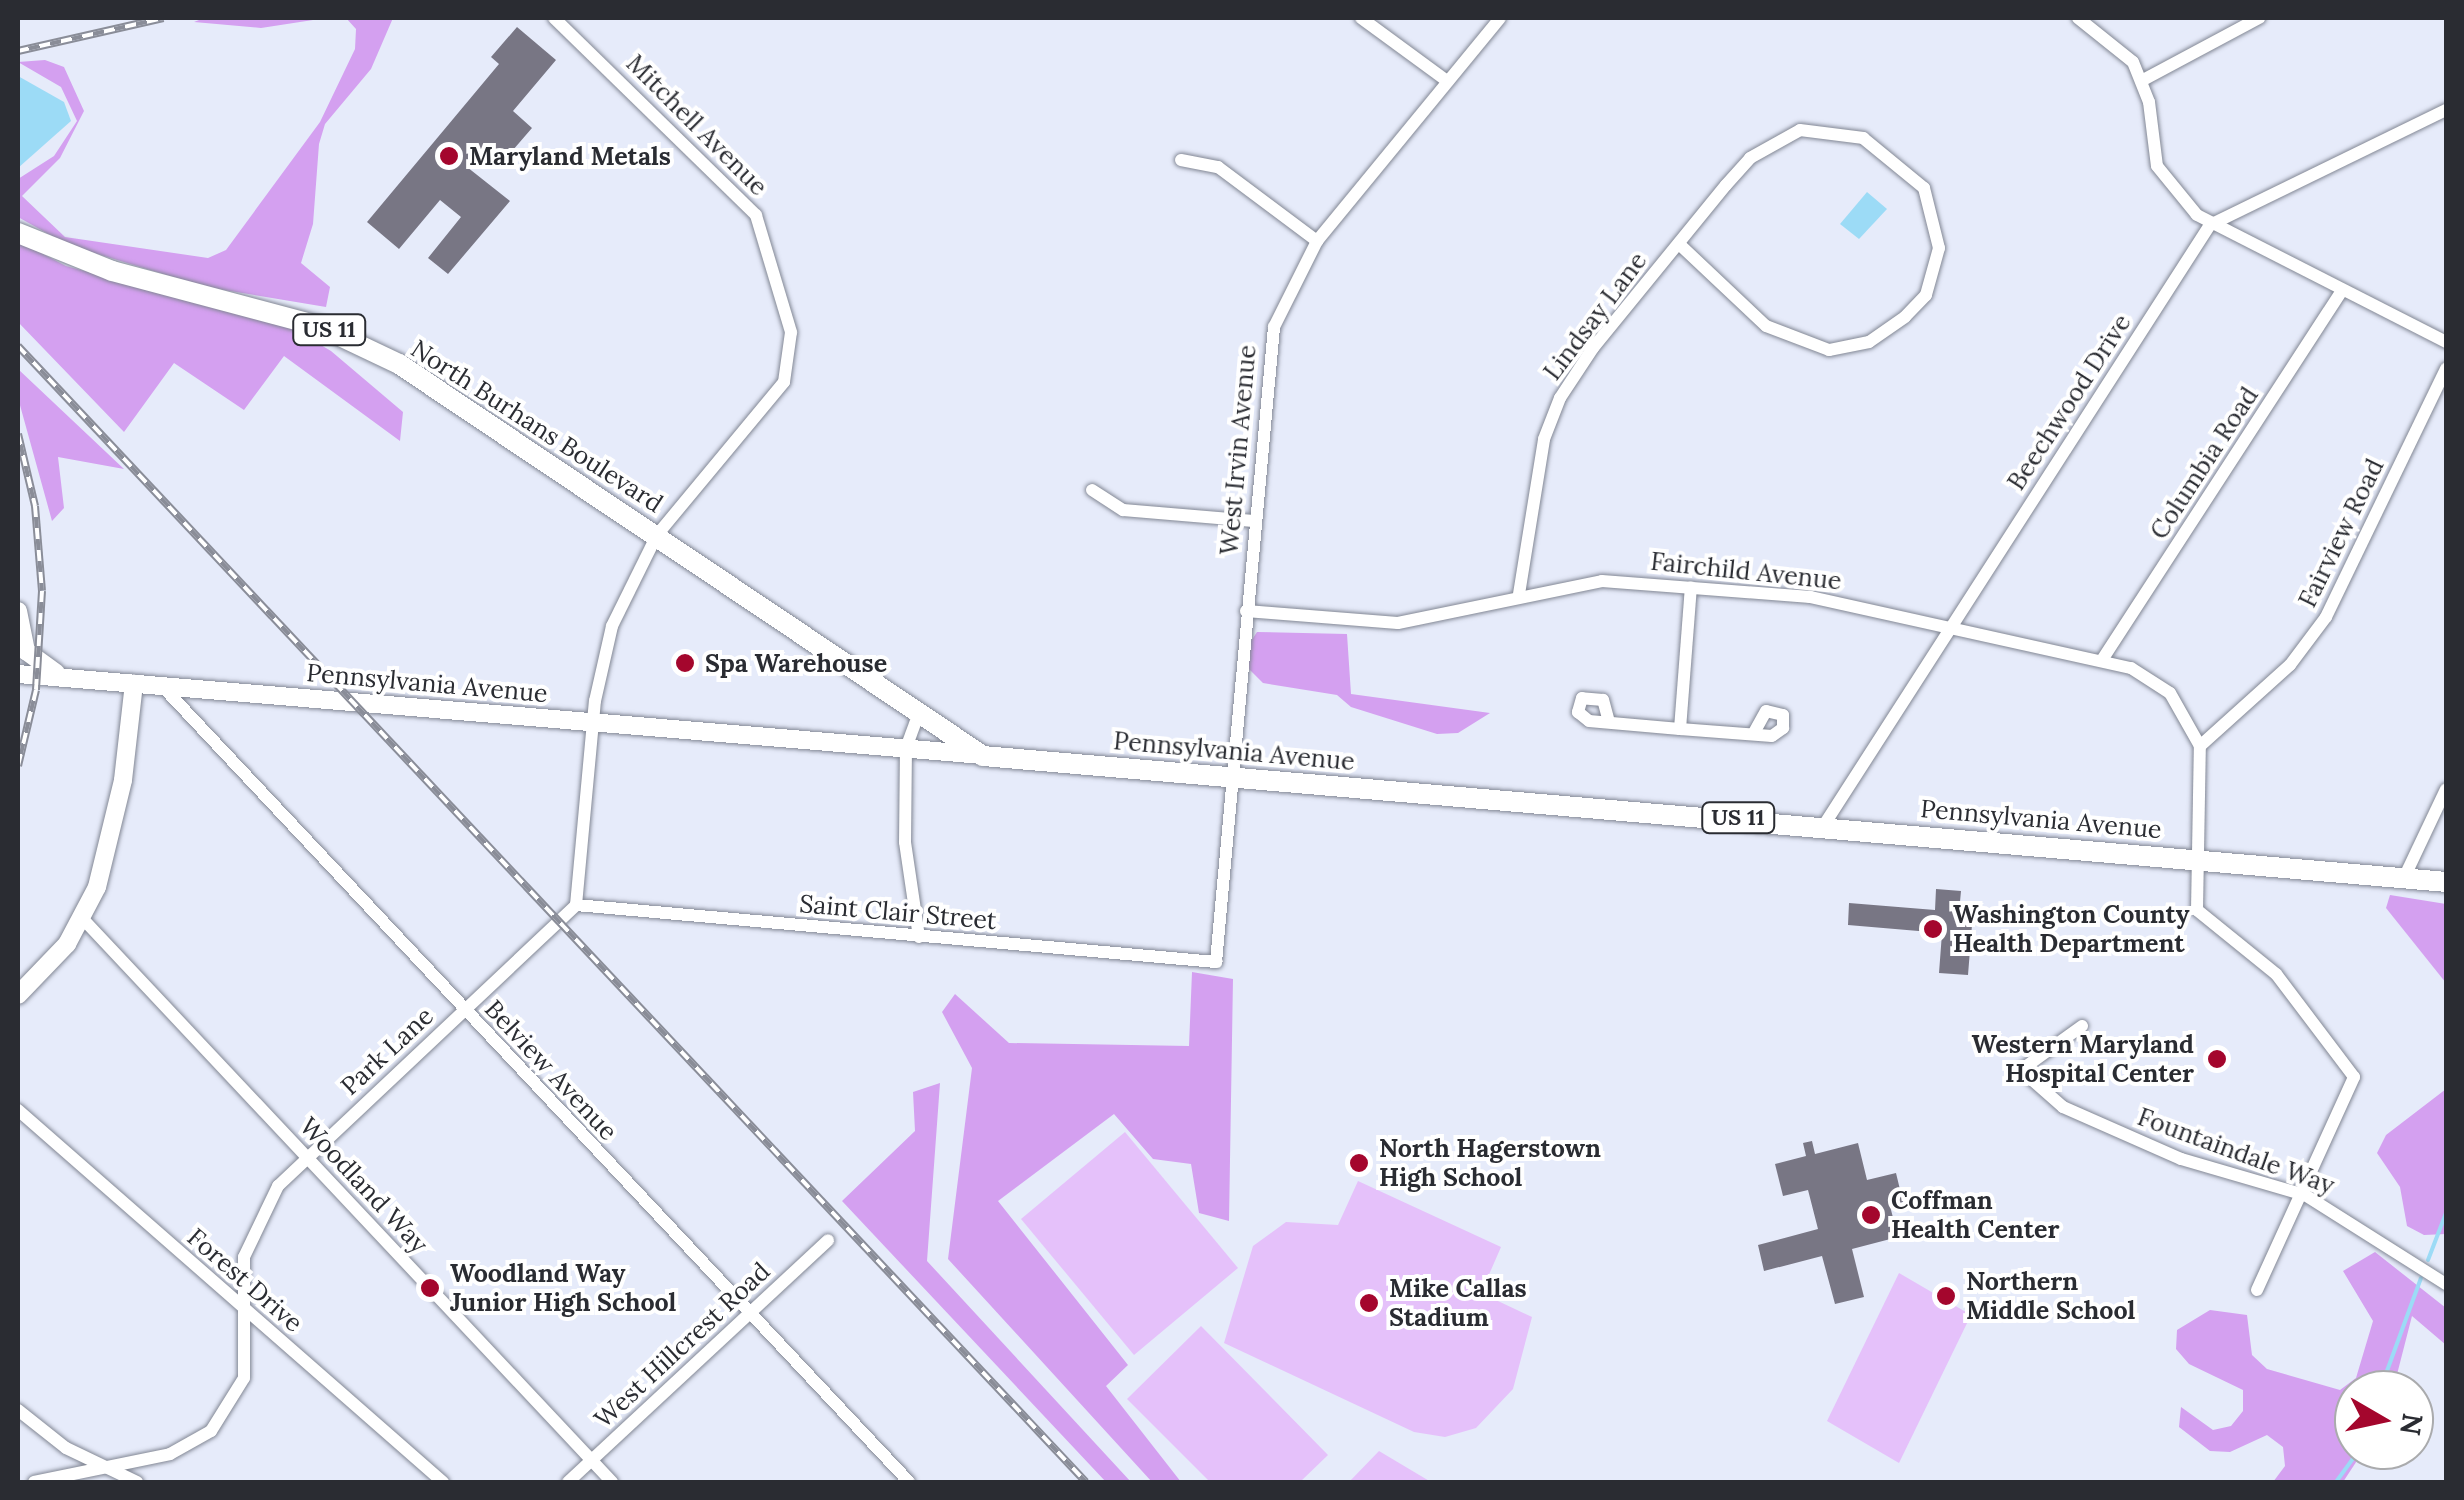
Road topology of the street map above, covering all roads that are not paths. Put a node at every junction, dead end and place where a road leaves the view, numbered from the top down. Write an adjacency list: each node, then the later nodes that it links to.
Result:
1 (554, 18): 19 (street, Mitchell Avenue)
2 (1362, 18): 7 (street)
3 (1500, 18): 7 (street, West Irvin Avenue)
4 (2078, 18): 6 (street)
5 (2259, 18): 6 (street)
6 (2142, 80): 10 (street)
7 (1448, 82): 12 (street, West Irvin Avenue)
8 (2446, 110): 10 (street)
9 (1180, 160): 12 (street)
10 (2210, 226): 14 (street); 24 (street, Beechwood Drive)
11 (18, 233): 19 (main road, North Burhans Boulevard / US 11)
12 (1318, 241): 18 (street, West Irvin Avenue)
13 (1678, 244): 13 (street, Lindsay Lane); 21 (street, Lindsay Lane)
14 (2342, 290): 15 (street); 25 (street, Columbia Road)
15 (2446, 342)
16 (2446, 369): 35 (street, Fairview Road)
17 (1092, 490): 18 (street)
18 (1254, 521): 23 (street, West Irvin Avenue)
19 (656, 535): 30 (main road, North Burhans Boulevard / US 11); 31 (street)
20 (1692, 587): 21 (street, Fairchild Avenue); 24 (street, Fairchild Avenue); 33 (street)
21 (1519, 594): 23 (street, Fairchild Avenue)
22 (18, 611): 27 (main road)
23 (1246, 611): 38 (street, West Irvin Avenue)
24 (1952, 627): 25 (street, Fairchild Avenue); 40 (street, Beechwood Drive)
25 (2102, 660): 35 (street, Fairchild Avenue)
26 (18, 674): 27 (main road, Pennsylvania Avenue)
27 (65, 677): 28 (main road, Pennsylvania Avenue)
28 (134, 684): 29 (main road, Pennsylvania Avenue); 45 (main road)
29 (163, 688): 31 (main road, Pennsylvania Avenue); 49 (street, Belview Avenue)
30 (920, 710): 36 (street); 37 (main road, North Burhans Boulevard / US 11)
31 (593, 722): 36 (main road, Pennsylvania Avenue); 44 (street)
32 (1609, 722): 33 (street)
33 (1680, 729): 34 (street)
34 (1753, 734)
35 (2200, 746): 41 (street)
36 (906, 748): 37 (main road, Pennsylvania Avenue); 46 (street)
37 (983, 756): 38 (main road, Pennsylvania Avenue / US 11)
38 (1232, 775): 40 (main road, Pennsylvania Avenue / US 11); 47 (street, West Irvin Avenue)
39 (2446, 790): 42 (street)
40 (1824, 825): 41 (main road, Pennsylvania Avenue / US 11)
41 (2194, 857): 42 (main road, Pennsylvania Avenue / US 11); 53 (street)
42 (2404, 878): 43 (main road, Pennsylvania Avenue / US 11)
43 (2446, 882)
44 (576, 906): 46 (street, Saint Clair Street); 49 (street, Park Lane)
45 (82, 919): 48 (main road); 52 (street, Woodland Way)
46 (919, 937): 47 (street, Saint Clair Street)
47 (1216, 962)
48 (18, 995)
49 (464, 1010): 52 (street, Park Lane); 58 (street, Belview Avenue)
50 (2082, 1026): 53 (street, Fountaindale Way)
51 (18, 1110): 57 (street, Forest Drive)
52 (306, 1157): 57 (street, Park Lane); 60 (street, Woodland Way)
53 (2305, 1195): 55 (street, Fountaindale Way); 56 (street)
54 (828, 1240): 58 (street, West Hillcrest Road)
55 (2446, 1284)
56 (2256, 1290)
57 (243, 1308): 61 (street, Park Lane); 64 (street, Forest Drive)
58 (749, 1312): 60 (street, West Hillcrest Road); 67 (street, Belview Avenue)
59 (18, 1410): 61 (street)
60 (591, 1461): 65 (street, West Hillcrest Road); 66 (street, Woodland Way)
61 (108, 1466): 62 (street, Park Lane); 63 (street)
62 (34, 1482)
63 (137, 1482)
64 (443, 1482)
65 (568, 1482)
66 (612, 1482)
67 (909, 1482)

